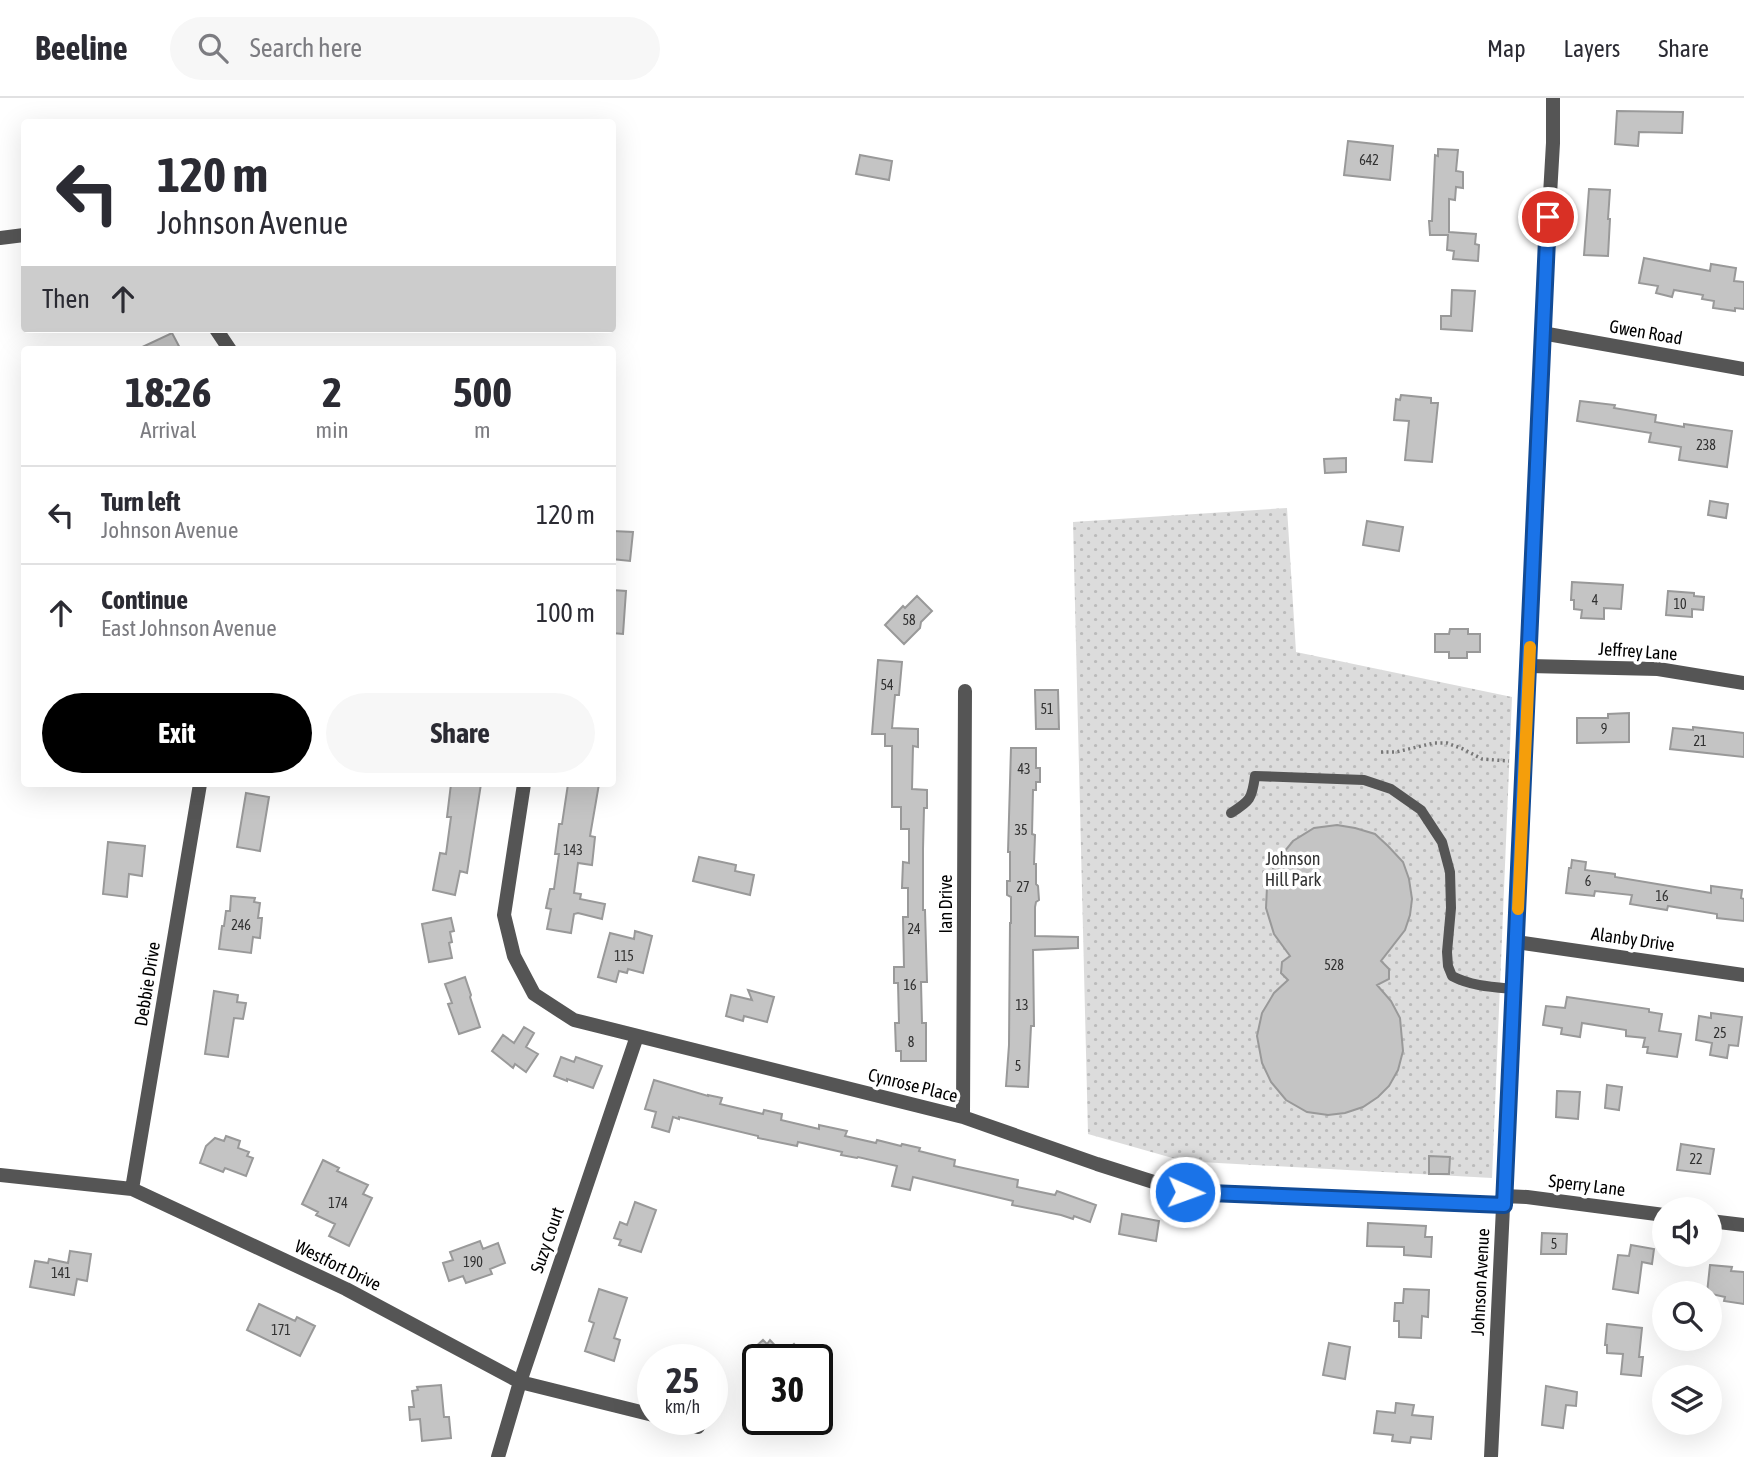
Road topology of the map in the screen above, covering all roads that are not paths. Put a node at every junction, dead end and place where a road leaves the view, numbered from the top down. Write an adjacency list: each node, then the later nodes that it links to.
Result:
1 (1553, 98): 4 (street, Johnson Avenue)
2 (21, 235): 3 (street)
3 (0, 237)
4 (1542, 333): 5 (street, Gwen Road); 6 (street, Johnson Avenue)
5 (1744, 369)
6 (1529, 666): 7 (street, Jeffrey Lane); 12 (street, Johnson Avenue)
7 (1744, 683)
8 (965, 691): 16 (street, Ian Drive)
9 (199, 787): 18 (street, Debbie Drive)
10 (524, 787): 15 (street, Cynrose Place)
11 (1231, 813): 14 (lane)
12 (1516, 942): 13 (street, Alanby Drive); 14 (street, Johnson Avenue)
13 (1744, 975)
14 (1514, 989): 19 (street, Johnson Avenue)
15 (638, 1036): 16 (street, Cynrose Place); 23 (street, Suzy Court)
16 (963, 1117): 19 (street, Cynrose Place)
17 (0, 1175): 18 (street, Westfort Drive)
18 (132, 1189): 23 (street, Westfort Drive)
19 (1504, 1200): 20 (street, Sperry Lane); 26 (street, Johnson Avenue)
20 (1652, 1213)
21 (1722, 1222): 22 (street)
22 (1744, 1225)
23 (520, 1382): 24 (street, Westfort Drive); 25 (street, Suzy Court)
24 (637, 1411)
25 (498, 1457)
26 (1491, 1457)

